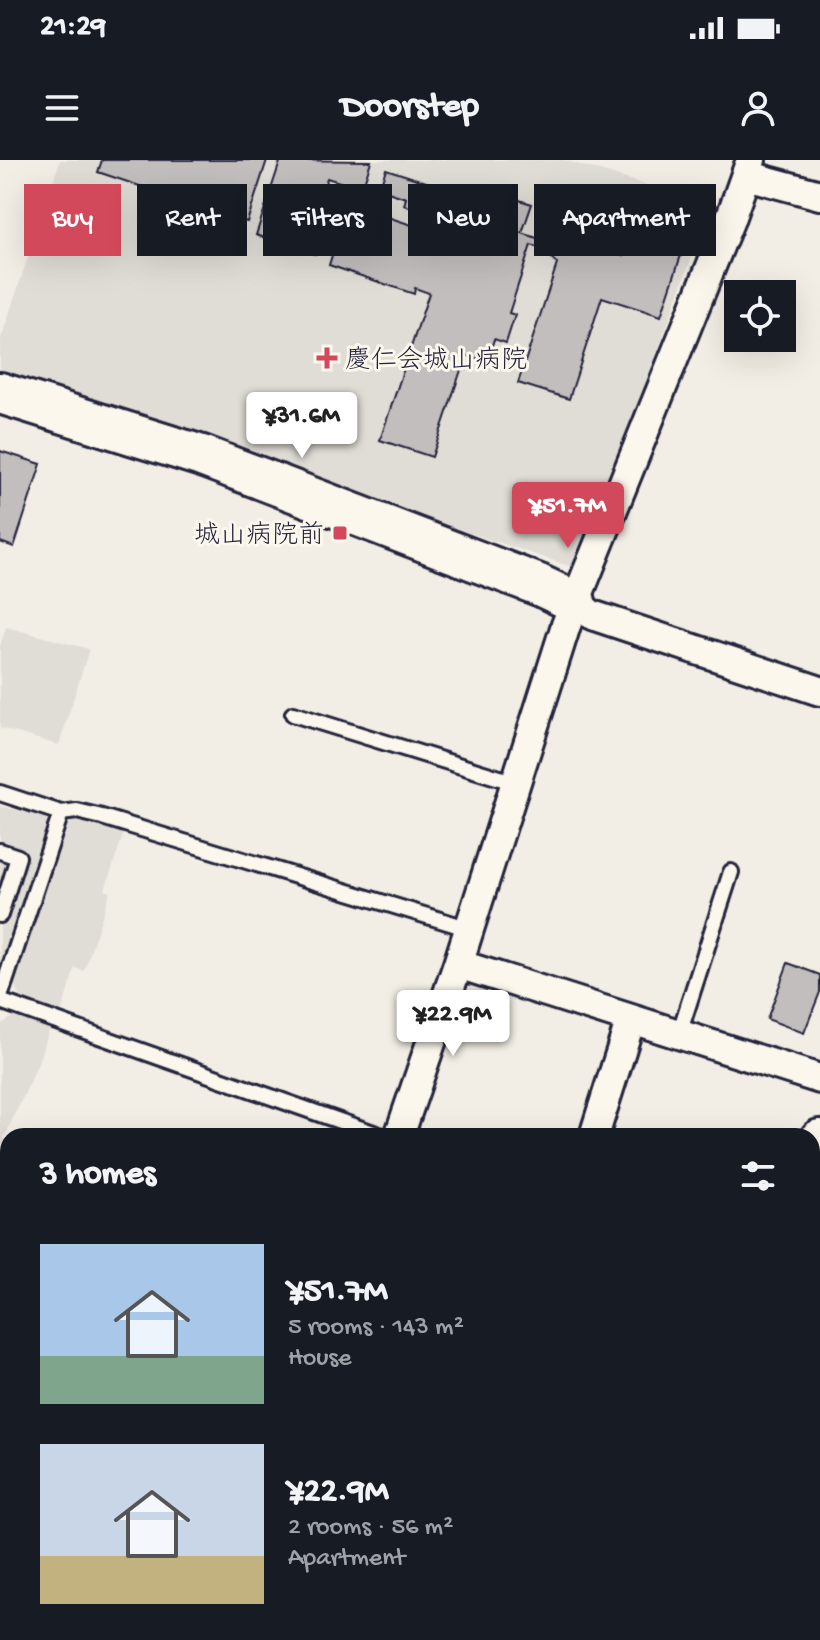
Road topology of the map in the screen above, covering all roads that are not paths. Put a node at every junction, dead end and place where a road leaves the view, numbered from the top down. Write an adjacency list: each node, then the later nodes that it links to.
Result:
1 (745, 165): 2 (street); 4 (street)
2 (820, 195)
3 (0, 393): 4 (street)
4 (575, 602): 5 (street); 7 (street)
5 (820, 691)
6 (293, 714): 7 (lane)
7 (516, 783): 13 (street)
8 (0, 793): 9 (lane)
9 (61, 813): 13 (lane); 15 (lane)
10 (0, 851): 12 (lane)
11 (731, 872): 17 (lane)
12 (0, 915)
13 (470, 929): 14 (street)
14 (458, 964): 16 (street); 20 (street)
15 (0, 999): 19 (lane)
16 (631, 1019): 17 (street); 21 (street)
17 (679, 1034): 18 (street)
18 (820, 1079)
19 (360, 1128)
20 (402, 1128)
21 (597, 1128)

